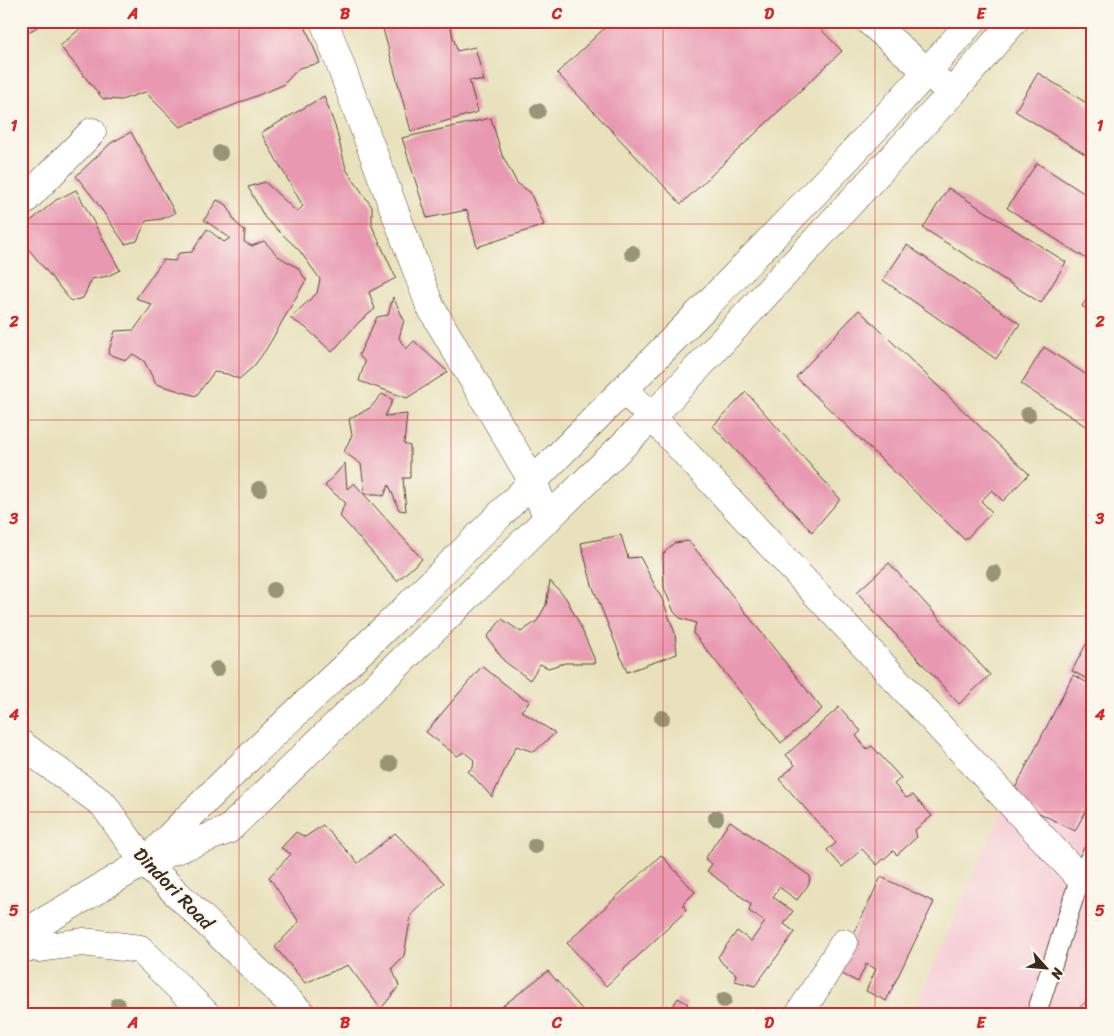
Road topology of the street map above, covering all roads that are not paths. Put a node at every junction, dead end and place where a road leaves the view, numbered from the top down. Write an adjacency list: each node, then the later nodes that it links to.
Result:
1 (324, 21): 11 (main road)
2 (869, 21): 5 (main road)
3 (972, 21): 5 (main road)
4 (1014, 21): 6 (main road)
5 (928, 72): 6 (main road); 9 (main road)
6 (952, 93): 10 (main road)
7 (92, 132): 8 (main road)
8 (21, 204)
9 (624, 390): 10 (main road); 11 (main road)
10 (652, 417): 12 (main road); 16 (main road)
11 (533, 482): 12 (main road); 15 (main road)
12 (548, 519): 15 (main road)
13 (21, 744): 15 (main road, Dindori Road)
14 (1093, 852): 16 (lane)
15 (144, 862): 17 (main road); 21 (main road, Dindori Road)
16 (1086, 881): 23 (lane)
17 (21, 935)
18 (844, 943): 22 (main road)
19 (21, 946): 20 (main road)
20 (207, 1015)
21 (303, 1015)
22 (799, 1015)
23 (1036, 1015)

